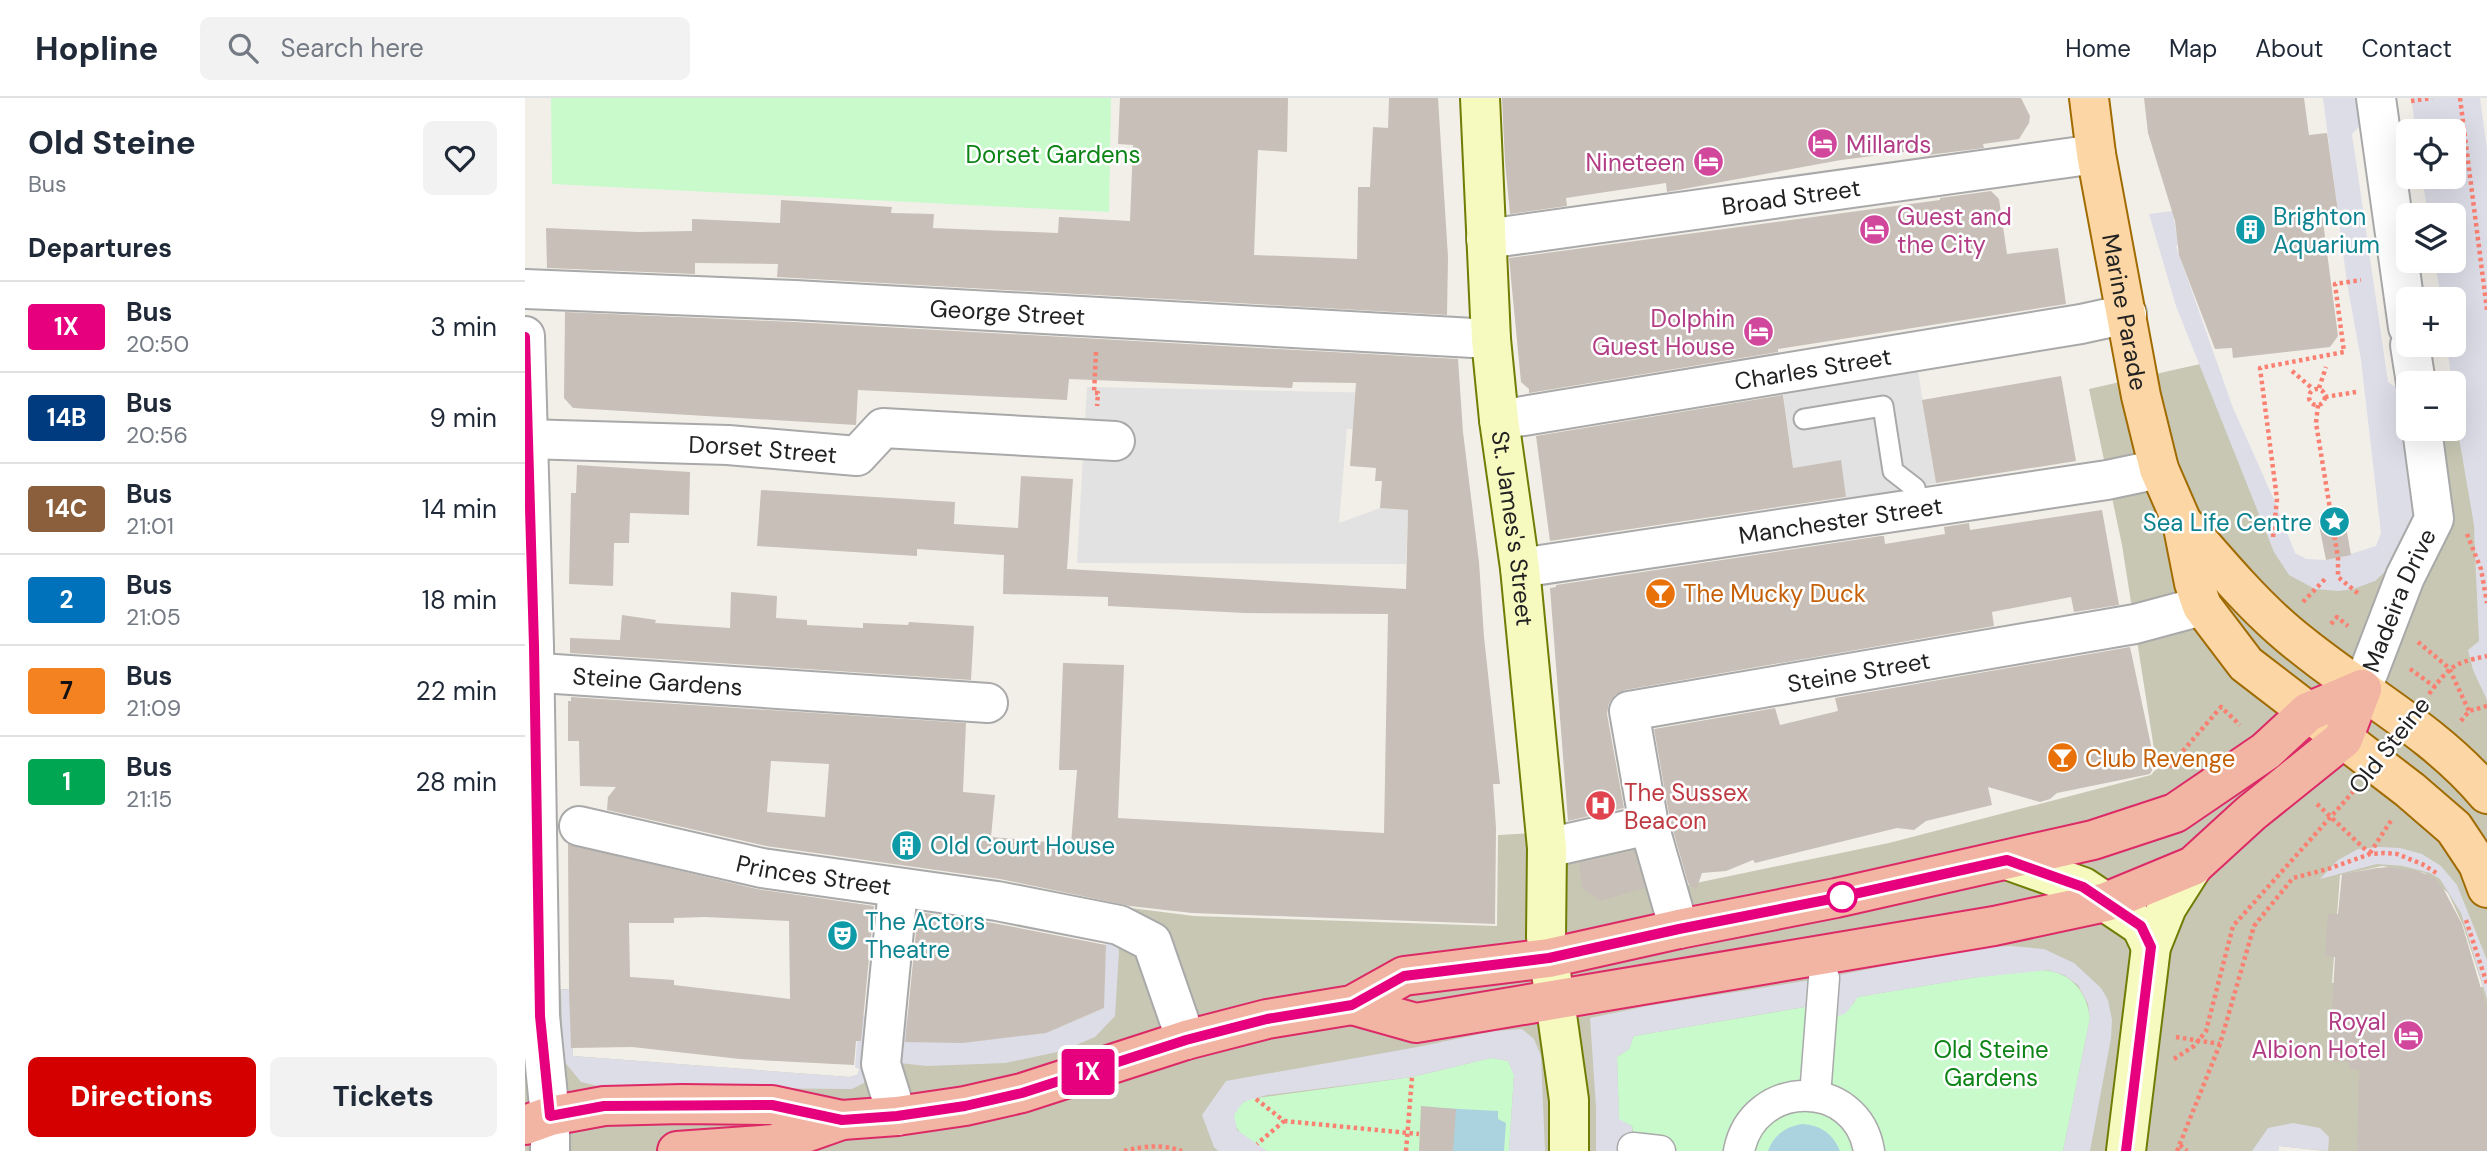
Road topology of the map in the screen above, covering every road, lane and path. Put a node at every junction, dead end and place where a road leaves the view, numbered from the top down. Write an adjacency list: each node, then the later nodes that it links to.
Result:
1 (1480, 98): 6 (main road, St. James's Street)
2 (2089, 98): 5 (main road, Marine Parade)
3 (2376, 98): 8 (street)
4 (2460, 98): 10 (path)
5 (2096, 155): 6 (street, Broad Street); 11 (main road, Marine Parade)
6 (1486, 239): 13 (main road, St. James's Street)
7 (2361, 280): 28 (path)
8 (2402, 287)
9 (525, 289): 13 (street, George Street)
10 (2487, 310)
11 (2127, 314): 21 (street, Charles Street); 25 (main road, Marine Parade)
12 (525, 336): 22 (street)
13 (1491, 339): 21 (main road, St. James's Street)
14 (2326, 367): 16 (path)
15 (2292, 371): 16 (path)
16 (2316, 389): 18 (path); 19 (path)
17 (2355, 392): 18 (path)
18 (2325, 397): 19 (path)
19 (2318, 405): 30 (path)
20 (1804, 419): 26 (lane)
21 (1499, 420): 29 (main road, St. James's Street)
22 (526, 439): 23 (street, Dorset Street); 33 (street)
23 (1115, 441)
24 (2424, 441): 34 (street, Madeira Drive)
25 (2159, 469): 26 (street, Manchester Street); 27 (main road, Marine Parade)
26 (1920, 507): 29 (street, Manchester Street)
27 (2182, 522): 31 (main road, Marine Parade); 34 (main road, Marine Parade)
28 (2273, 537)
29 (1520, 568): 43 (main road, St. James's Street)
30 (2338, 576)
31 (2202, 606): 36 (main road, Marine Parade); 41 (street, Steine Street)
32 (2487, 656): 37 (path, Old Steine)
33 (530, 673): 35 (street, Steine Gardens); 65 (street)
34 (2362, 689): 36 (highway); 37 (main road, Marine Parade); 38 (highway, Old Steine)
35 (988, 703)
36 (2308, 712): 38 (main road, Marine Parade); 44 (highway)
37 (2407, 722): 40 (main road, Marine Parade)
38 (2343, 739): 39 (main road, Marine Parade); 45 (highway, Old Steine)
39 (2375, 763): 48 (main road, Marine Parade); 58 (path, Old Steine)
40 (2487, 794)
41 (1649, 825): 43 (street); 50 (street, Steine Street)
42 (579, 826): 47 (street, Princes Street)
43 (1547, 848): 52 (main road, St. James's Street)
44 (2007, 860): 49 (main road); 50 (highway)
45 (2193, 866): 49 (highway, Old Steine); 51 (main road, Old Steine)
46 (2443, 878): 69 (path)
47 (898, 888): 57 (street, Princes Street); 62 (street)
48 (2475, 899): 54 (path)
49 (2106, 902): 51 (main road); 55 (highway, Old Steine)
50 (1679, 929): 52 (highway)
51 (2151, 947): 58 (main road, Old Steine)
52 (1549, 958): 55 (main road); 56 (highway)
53 (1824, 978): 60 (street)
54 (2487, 984)
55 (1556, 1001): 56 (highway, Old Steine); 74 (main road)
56 (1352, 1005): 57 (highway)
57 (1186, 1040): 62 (highway)
58 (2136, 1074): 77 (main road, Old Steine)
59 (1412, 1077): 66 (path)
60 (1815, 1096): 75 (street); 76 (street)
61 (1256, 1099): 64 (path)
62 (897, 1116): 63 (highway)
63 (842, 1120): 65 (highway); 70 (highway)
64 (1284, 1121): 66 (path); 68 (path)
65 (542, 1131)
66 (1407, 1132): 67 (path); 73 (path)
67 (1419, 1134)
68 (1257, 1144)
69 (2180, 1144): 78 (path); 79 (path)
70 (677, 1151)
71 (1123, 1151): 72 (path)
72 (1182, 1151)
73 (1406, 1151)
74 (1569, 1151)
75 (1739, 1151)
76 (1869, 1151)
77 (2126, 1151)
78 (2177, 1151)
79 (2187, 1151)

